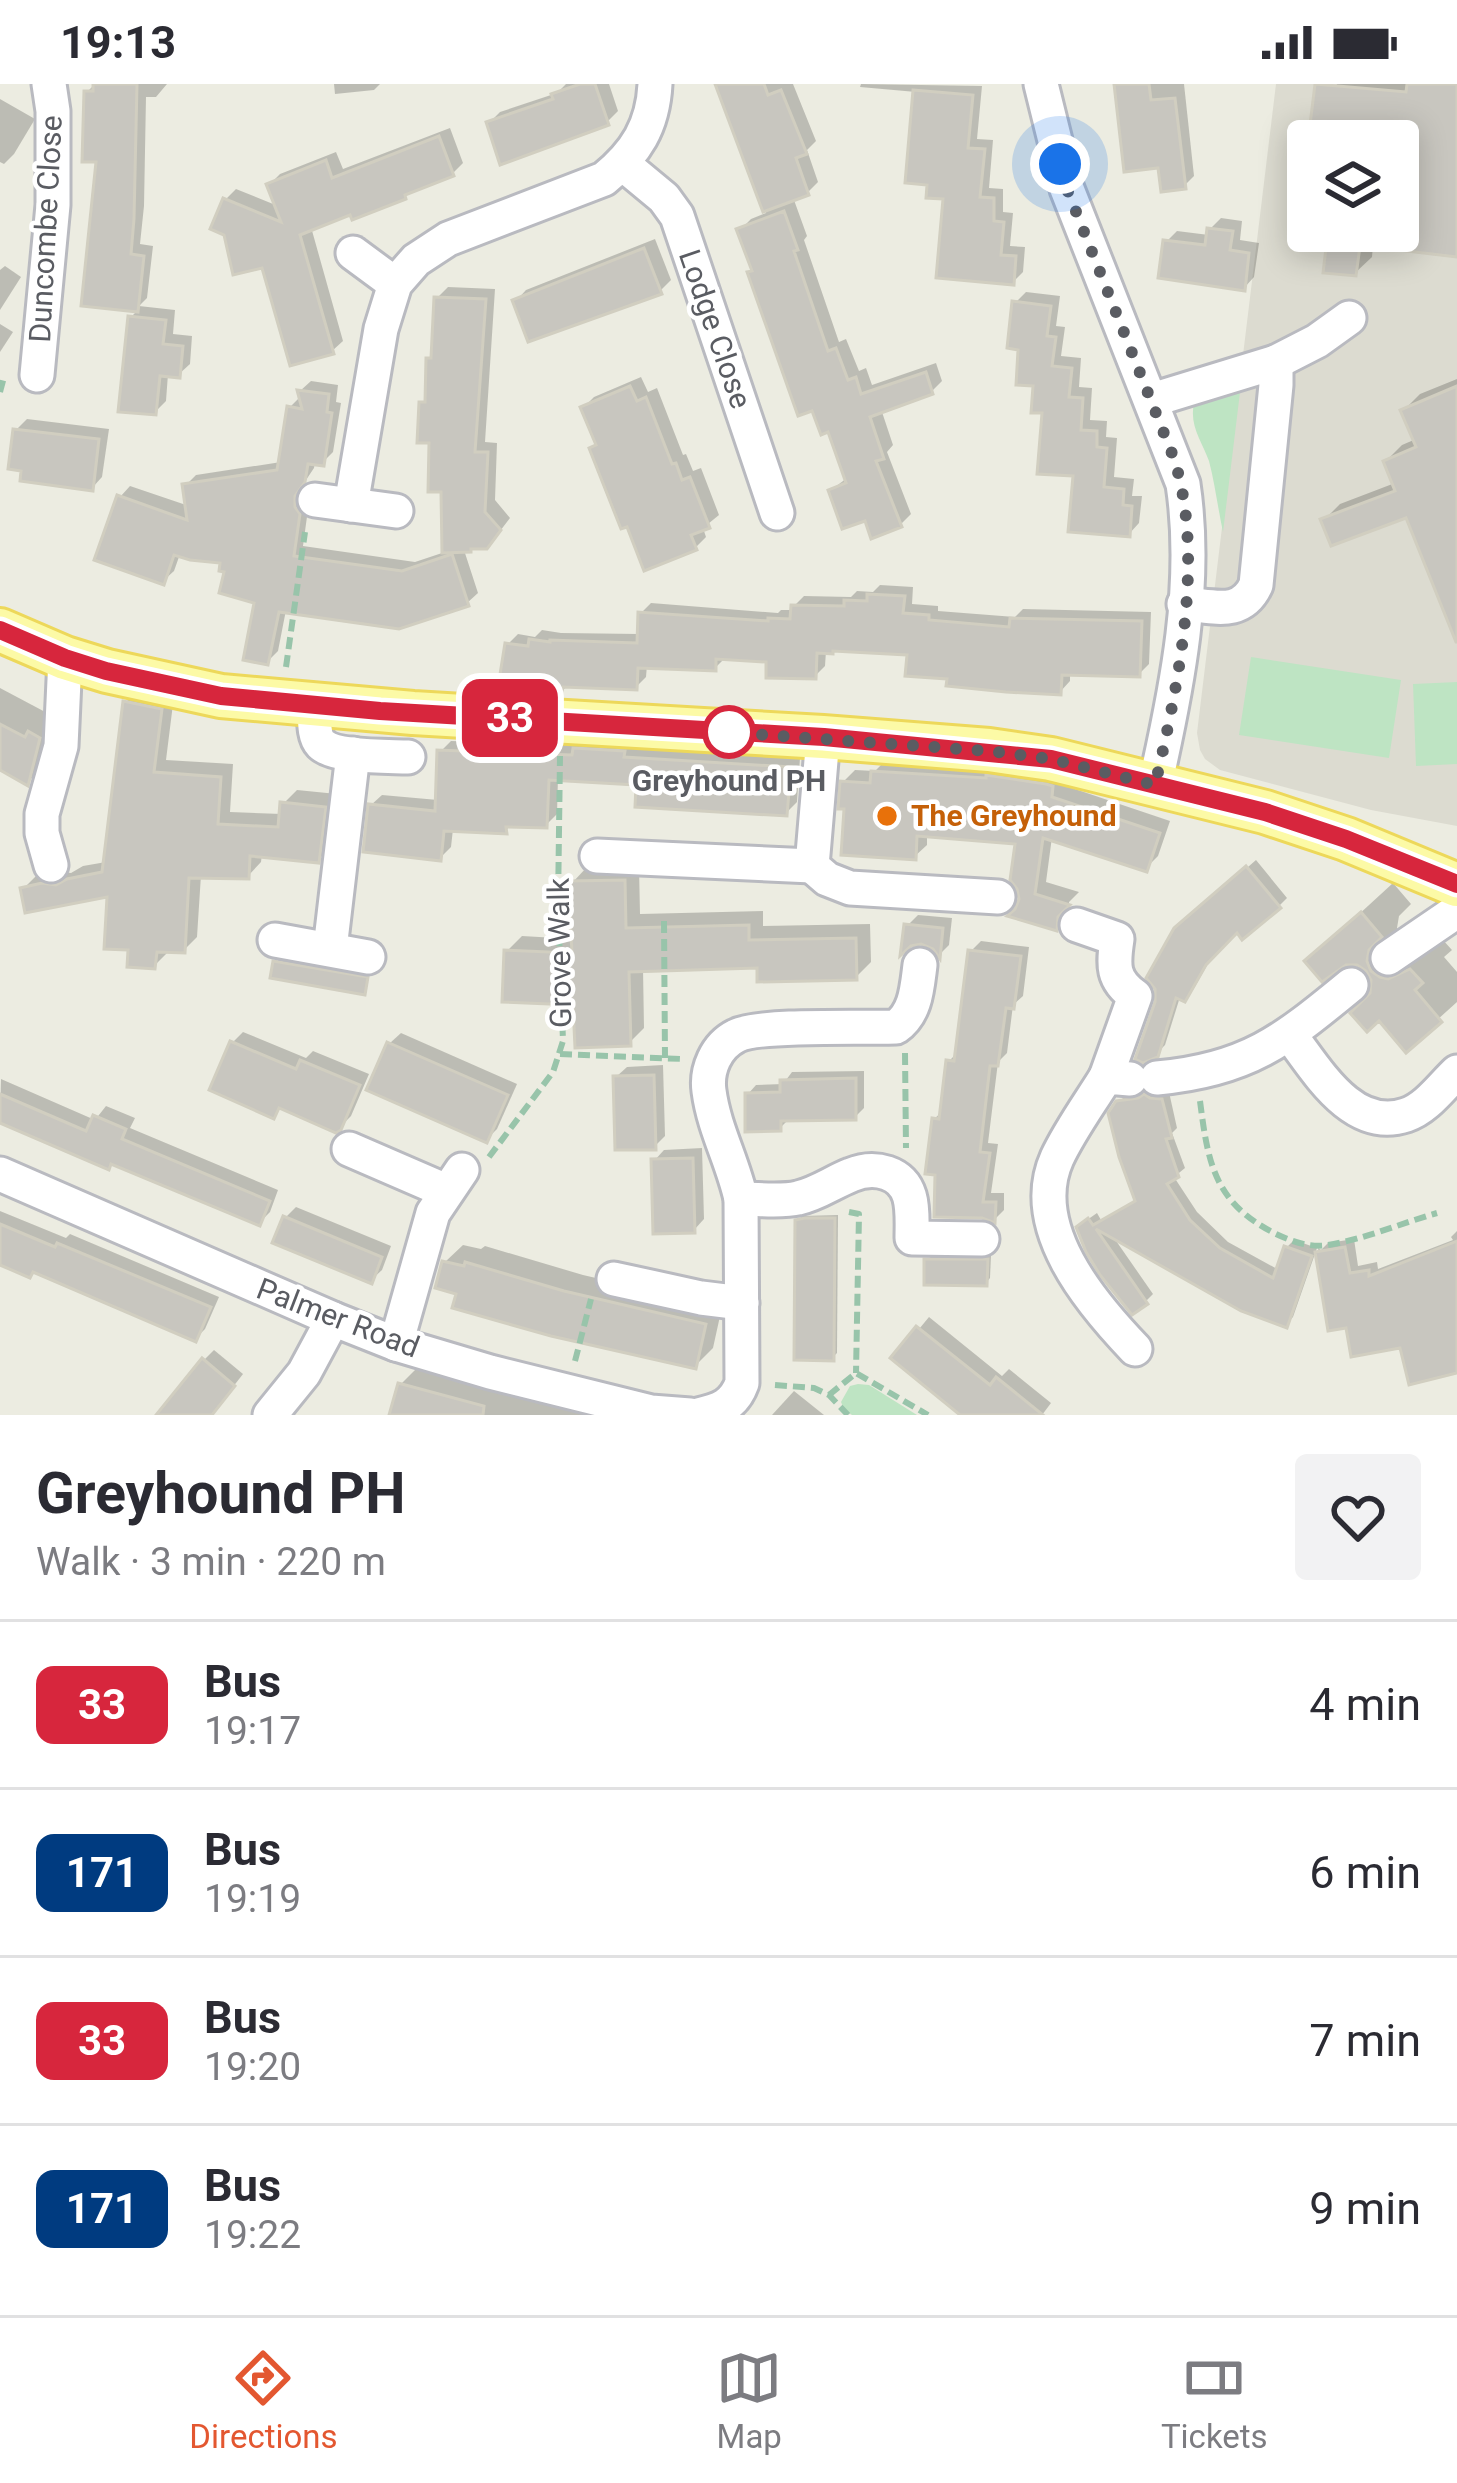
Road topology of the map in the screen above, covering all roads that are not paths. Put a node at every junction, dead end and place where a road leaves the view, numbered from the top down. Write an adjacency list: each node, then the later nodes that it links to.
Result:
1 (49, 84): 9 (street, Duncombe Close)
2 (655, 84): 4 (street)
3 (1041, 84): 10 (street)
4 (622, 164): 6 (street); 14 (street, Lodge Close)
5 (353, 253): 6 (street)
6 (395, 284): 12 (street)
7 (1349, 317): 8 (street)
8 (1276, 362): 10 (street); 15 (street)
9 (38, 375)
10 (1152, 400): 15 (street)
11 (315, 500): 12 (street)
12 (351, 505): 13 (street)
13 (396, 511)
14 (778, 513)
15 (1184, 604): 22 (street)
16 (0, 630): 17 (main road)
17 (65, 658): 18 (main road); 24 (street)
18 (297, 705): 19 (main road); 20 (street)
19 (824, 737): 22 (main road); 25 (street)
20 (353, 754): 21 (street); 31 (street)
21 (408, 757)
22 (1155, 785): 26 (main road)
23 (597, 856): 25 (street)
24 (51, 866)
25 (812, 866): 27 (street)
26 (1457, 884)
27 (998, 897)
28 (1457, 911): 33 (street)
29 (1077, 925): 38 (street)
30 (275, 940): 31 (street)
31 (330, 950): 32 (street)
32 (368, 957)
33 (1388, 958)
34 (920, 964): 41 (street)
35 (1351, 985): 36 (street)
36 (1290, 1035): 37 (street); 38 (street)
37 (1457, 1072)
38 (1131, 1078): 47 (street)
39 (349, 1149): 46 (street)
40 (0, 1174): 45 (street, Palmer Road)
41 (741, 1199): 42 (street); 44 (street)
42 (982, 1239)
43 (614, 1279): 44 (street)
44 (742, 1303): 50 (street, Palmer Road)
45 (333, 1319): 46 (street, Palmer Road); 49 (street)
46 (396, 1344): 48 (street, Palmer Road)
47 (1135, 1349)
48 (651, 1414): 50 (street, Palmer Road)
49 (270, 1415)
50 (694, 1415)

